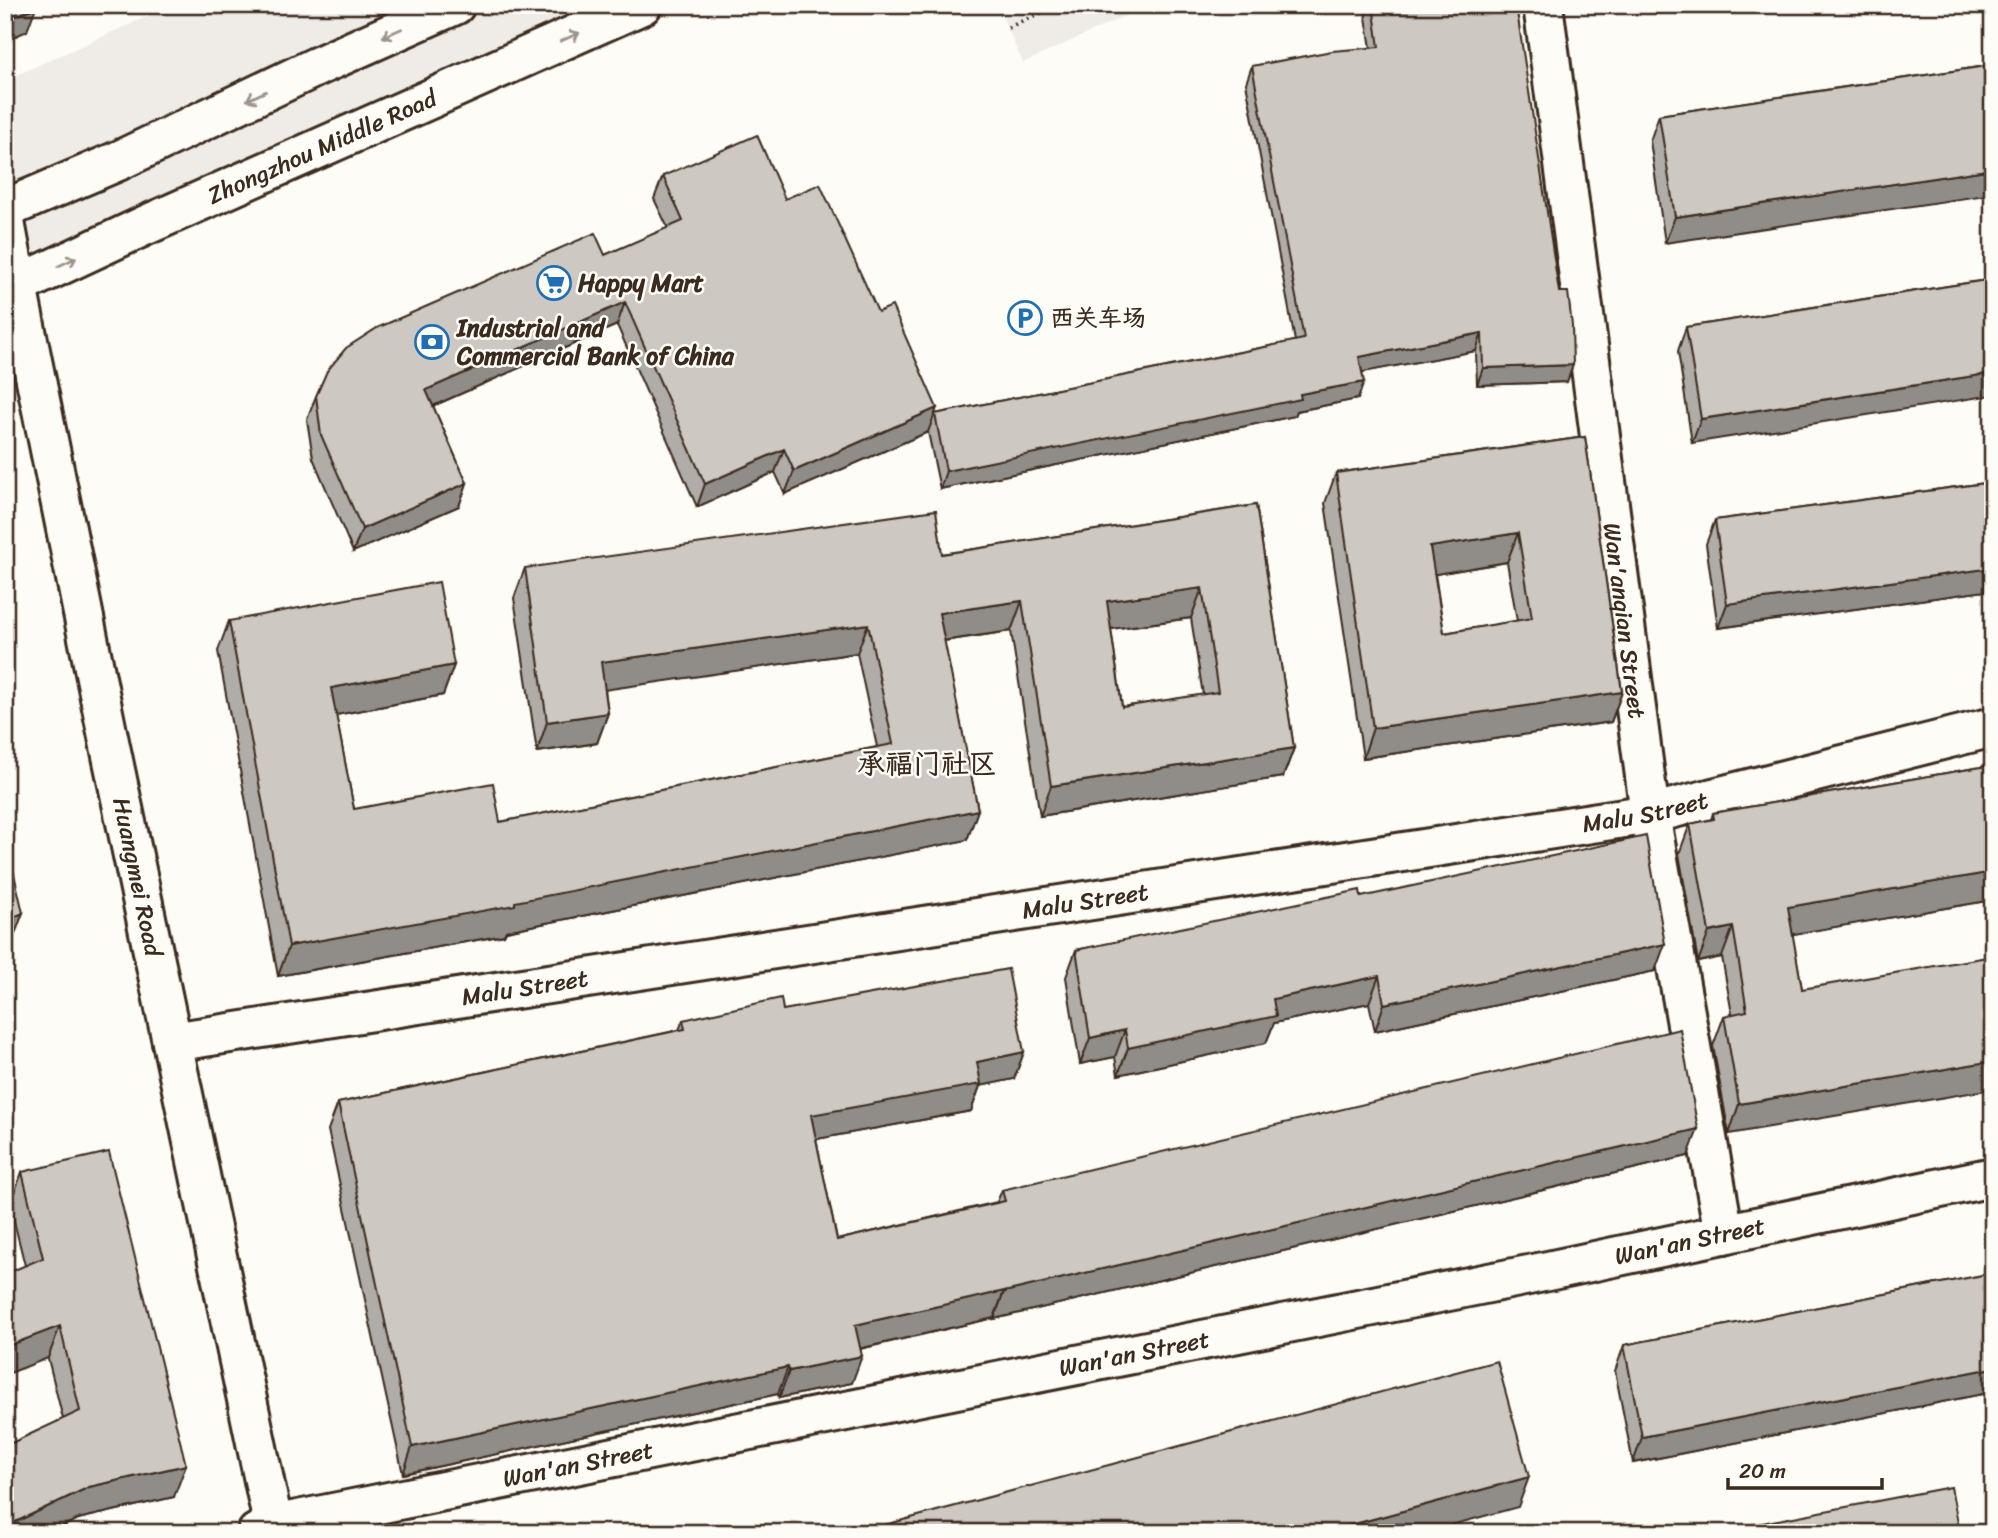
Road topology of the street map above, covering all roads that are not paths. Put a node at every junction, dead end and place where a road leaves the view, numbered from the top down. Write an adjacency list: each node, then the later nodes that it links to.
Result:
1 (455, 5): 4 (street, one-way to 4)
2 (642, 5): 6 (street, Zhongzhou Middle Road, one-way to 2)
3 (1543, 5): 8 (street, Wan'anqian Street)
4 (5, 209)
5 (5, 222): 6 (street, Huangmei Road)
6 (11, 289): 9 (street, Huangmei Road)
7 (1993, 727): 8 (street, Malu Street)
8 (1650, 814): 9 (street, Malu Street); 11 (street, Wan'anqian Street)
9 (172, 1042): 12 (street, Huangmei Road)
10 (1993, 1177): 11 (street, Wan'an Street)
11 (1724, 1234): 12 (street, Wan'an Street)
12 (269, 1530)

